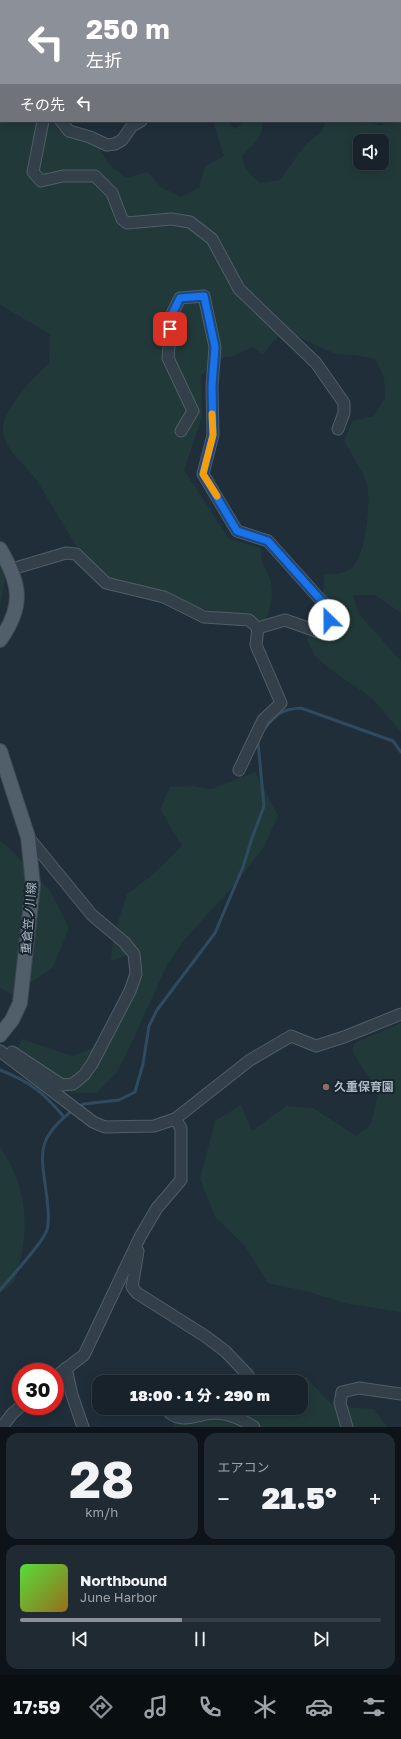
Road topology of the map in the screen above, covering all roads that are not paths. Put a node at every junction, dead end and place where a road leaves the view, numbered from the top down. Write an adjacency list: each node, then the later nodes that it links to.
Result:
1 (44, 122): 4 (street)
2 (62, 122): 3 (street)
3 (139, 122)
4 (338, 429)
5 (182, 431): 8 (street)
6 (0, 549): 7 (main road)
7 (12, 569): 8 (street); 9 (main road)
8 (258, 628): 11 (street)
9 (0, 640)
10 (0, 751): 12 (main road, 重倉笠ノ川線)
11 (239, 770)
12 (28, 837): 14 (main road, 重倉笠ノ川線); 15 (street)
13 (401, 1014): 17 (street)
14 (0, 1035)
15 (0, 1048)
16 (0, 1052): 17 (street)
17 (175, 1119): 18 (street)
18 (140, 1237): 19 (street); 20 (street)
19 (66, 1368): 28 (street)
20 (248, 1375)
21 (401, 1394): 30 (street)
22 (12, 1414): 26 (street); 27 (street)
23 (173, 1415): 24 (street)
24 (203, 1415)
25 (231, 1415): 29 (street)
26 (0, 1418)
27 (2, 1427)
28 (83, 1427)
29 (254, 1427)
30 (347, 1427)

